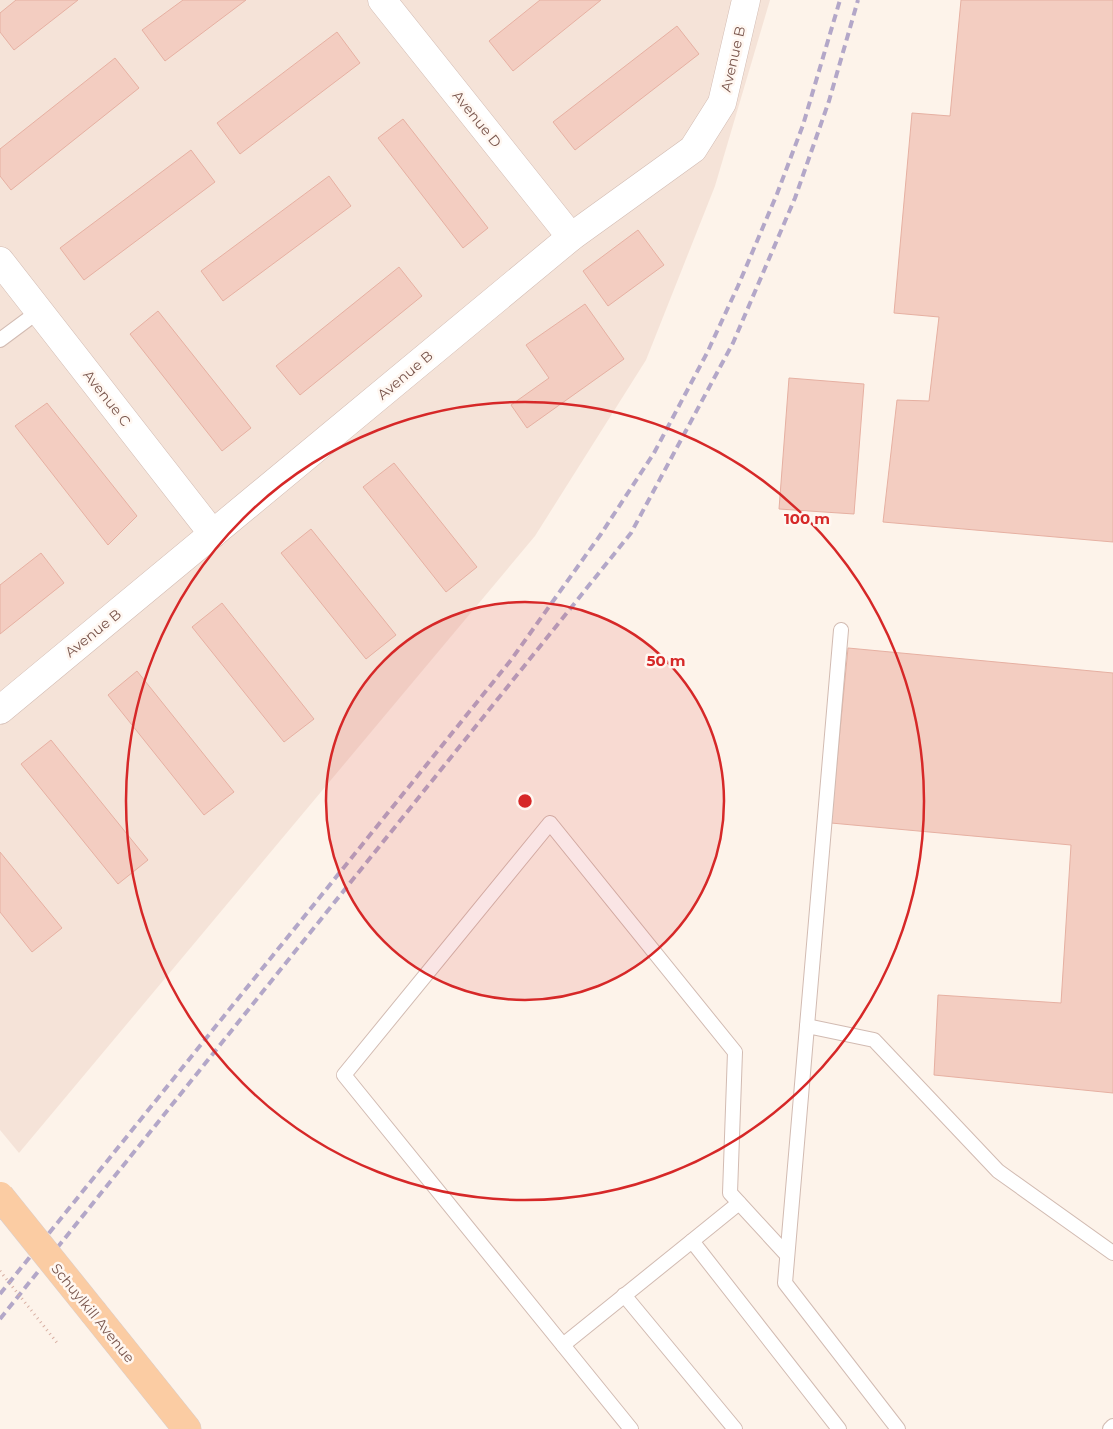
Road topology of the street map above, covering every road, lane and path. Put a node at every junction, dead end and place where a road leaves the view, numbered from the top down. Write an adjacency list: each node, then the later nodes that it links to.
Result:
1 (382, 0): 3 (street, Avenue D)
2 (746, 0): 3 (street, Avenue B)
3 (571, 237): 7 (street, Avenue B)
4 (0, 261): 5 (street, Avenue C)
5 (39, 311): 6 (lane); 7 (street, Avenue C)
6 (0, 340)
7 (213, 534): 9 (street, Avenue B)
8 (841, 630): 10 (lane)
9 (0, 710)
10 (806, 1026): 14 (lane); 15 (lane)
11 (0, 1196): 21 (main road, Schuylkill Avenue, bridge)
12 (740, 1203): 13 (lane); 15 (lane); 19 (lane)
13 (692, 1241): 17 (lane); 24 (lane)
14 (1113, 1253)
15 (787, 1255): 25 (lane)
16 (0, 1272): 18 (path, bridge)
17 (624, 1295): 19 (lane); 23 (lane)
18 (58, 1344)
19 (563, 1345): 22 (lane)
20 (1113, 1426): 26 (lane)
21 (187, 1429)
22 (631, 1429)
23 (735, 1429)
24 (839, 1429)
25 (898, 1429)
26 (1110, 1429)

